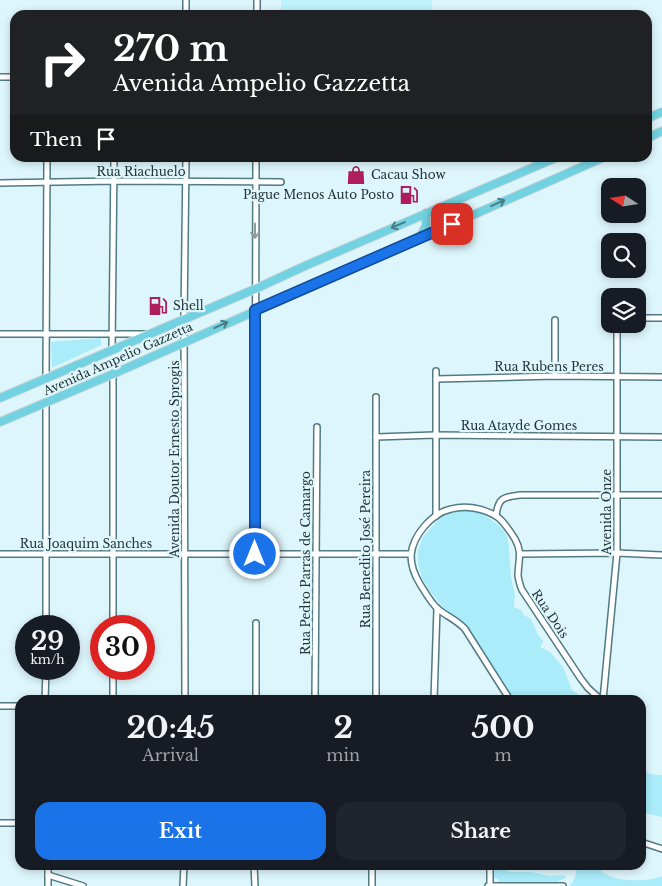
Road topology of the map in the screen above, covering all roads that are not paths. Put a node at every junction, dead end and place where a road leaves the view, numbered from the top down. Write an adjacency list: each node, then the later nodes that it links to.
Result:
1 (47, 162): 8 (street)
2 (114, 162): 7 (street)
3 (186, 162): 9 (street, Avenida Doutor Ernesto Sprogis)
4 (256, 162): 10 (street)
5 (546, 162): 13 (main road, Avenida Ampelio Gazzetta)
6 (593, 162): 14 (main road, Avenida Ampelio Gazzetta, one-way to 6)
7 (114, 181): 8 (street, Rua Riachuelo); 9 (street, Rua Riachuelo); 24 (street)
8 (48, 182): 12 (street, Rua Riachuelo); 21 (street)
9 (185, 182): 10 (street, Rua Riachuelo); 19 (street, Avenida Doutor Ernesto Sprogis)
10 (255, 182): 11 (street, Rua Riachuelo); 15 (street, one-way to 15)
11 (281, 182)
12 (0, 183)
13 (426, 213): 14 (main road); 15 (main road, Avenida Ampelio Gazzetta, one-way to 15)
14 (418, 238): 16 (main road, Avenida Ampelio Gazzetta)
15 (255, 289): 16 (street); 19 (main road, Avenida Ampelio Gazzetta)
16 (255, 310): 26 (main road, Avenida Ampelio Gazzetta, one-way to 16); 51 (street)
17 (646, 318): 18 (street)
18 (662, 318)
19 (184, 319): 25 (main road, Avenida Ampelio Gazzetta); 26 (street, Avenida Doutor Ernesto Sprogis)
20 (555, 320): 30 (street)
21 (45, 333): 23 (street); 24 (street); 34 (street)
22 (617, 333): 31 (street, Avenida Onze)
23 (0, 334)
24 (112, 334): 25 (street); 27 (street)
25 (152, 334): 27 (main road, Avenida Ampelio Gazzetta)
26 (185, 342): 29 (main road, Avenida Ampelio Gazzetta); 50 (street, Avenida Doutor Ernesto Sprogis)
27 (112, 350): 34 (main road, Avenida Ampelio Gazzetta)
28 (436, 371): 33 (street)
29 (113, 374): 37 (main road, Avenida Ampelio Gazzetta); 49 (street)
30 (555, 376): 31 (street, Rua Rubens Peres); 33 (street, Rua Rubens Peres)
31 (617, 377): 32 (street, Rua Rubens Peres); 42 (street, Avenida Onze)
32 (662, 377)
33 (436, 378): 40 (street)
34 (46, 379): 36 (main road, Avenida Ampelio Gazzetta)
35 (376, 397): 41 (street, Rua Benedito José Pereira)
36 (0, 398)
37 (46, 403): 38 (main road, Avenida Ampelio Gazzetta); 57 (street)
38 (0, 422)
39 (317, 426): 52 (street, Rua Pedro Parras de Camargo)
40 (435, 436): 41 (street, Rua Atayde Gomes); 42 (street, Rua Atayde Gomes); 46 (street)
41 (376, 437): 53 (street, Rua Benedito José Pereira)
42 (617, 437): 43 (street, Rua Atayde Gomes); 44 (street, Avenida Onze)
43 (662, 437)
44 (617, 495): 45 (street); 47 (street); 56 (street, Avenida Onze)
45 (662, 495)
46 (436, 516): 47 (street); 54 (street)
47 (496, 516): 55 (street)
48 (0, 554): 57 (street, Rua Joaquim Sanches)
49 (113, 554): 50 (street, Rua Joaquim Sanches); 57 (street, Rua Joaquim Sanches); 61 (street)
50 (185, 554): 51 (street, Rua Joaquim Sanches); 67 (street, Avenida Doutor Ernesto Sprogis)
51 (255, 554): 52 (street, Rua Joaquim Sanches)
52 (316, 554): 53 (street, Rua Joaquim Sanches); 69 (street, Rua Pedro Parras de Camargo)
53 (375, 554): 54 (street, Rua Joaquim Sanches); 70 (street, Rua Benedito José Pereira)
54 (411, 554): 59 (street)
55 (521, 554): 56 (street); 73 (street, Rua Dois)
56 (617, 554): 58 (street); 74 (street, Avenida Onze)
57 (46, 555): 60 (street)
58 (662, 556)
59 (437, 608): 71 (street); 72 (street)
60 (46, 615)
61 (113, 615)
62 (256, 623): 68 (street)
63 (46, 680): 65 (street)
64 (113, 680): 66 (street)
65 (45, 695)
66 (113, 695)
67 (185, 695)
68 (256, 695)
69 (315, 695)
70 (376, 695)
71 (434, 695)
72 (507, 695)
73 (596, 695)
74 (603, 695)
75 (0, 706): 76 (street)
76 (15, 706)
77 (0, 823): 78 (street)
78 (15, 823)
79 (646, 844): 80 (street)
80 (662, 849)
81 (48, 870): 86 (street)
82 (184, 870): 89 (street)
83 (254, 870): 90 (street)
84 (372, 870): 91 (street)
85 (490, 870): 92 (street)
86 (48, 875): 87 (street); 88 (street)
87 (48, 886)
88 (83, 886)
89 (183, 886)
90 (255, 886)
91 (372, 886)
92 (489, 886): 93 (street)
93 (562, 886)

